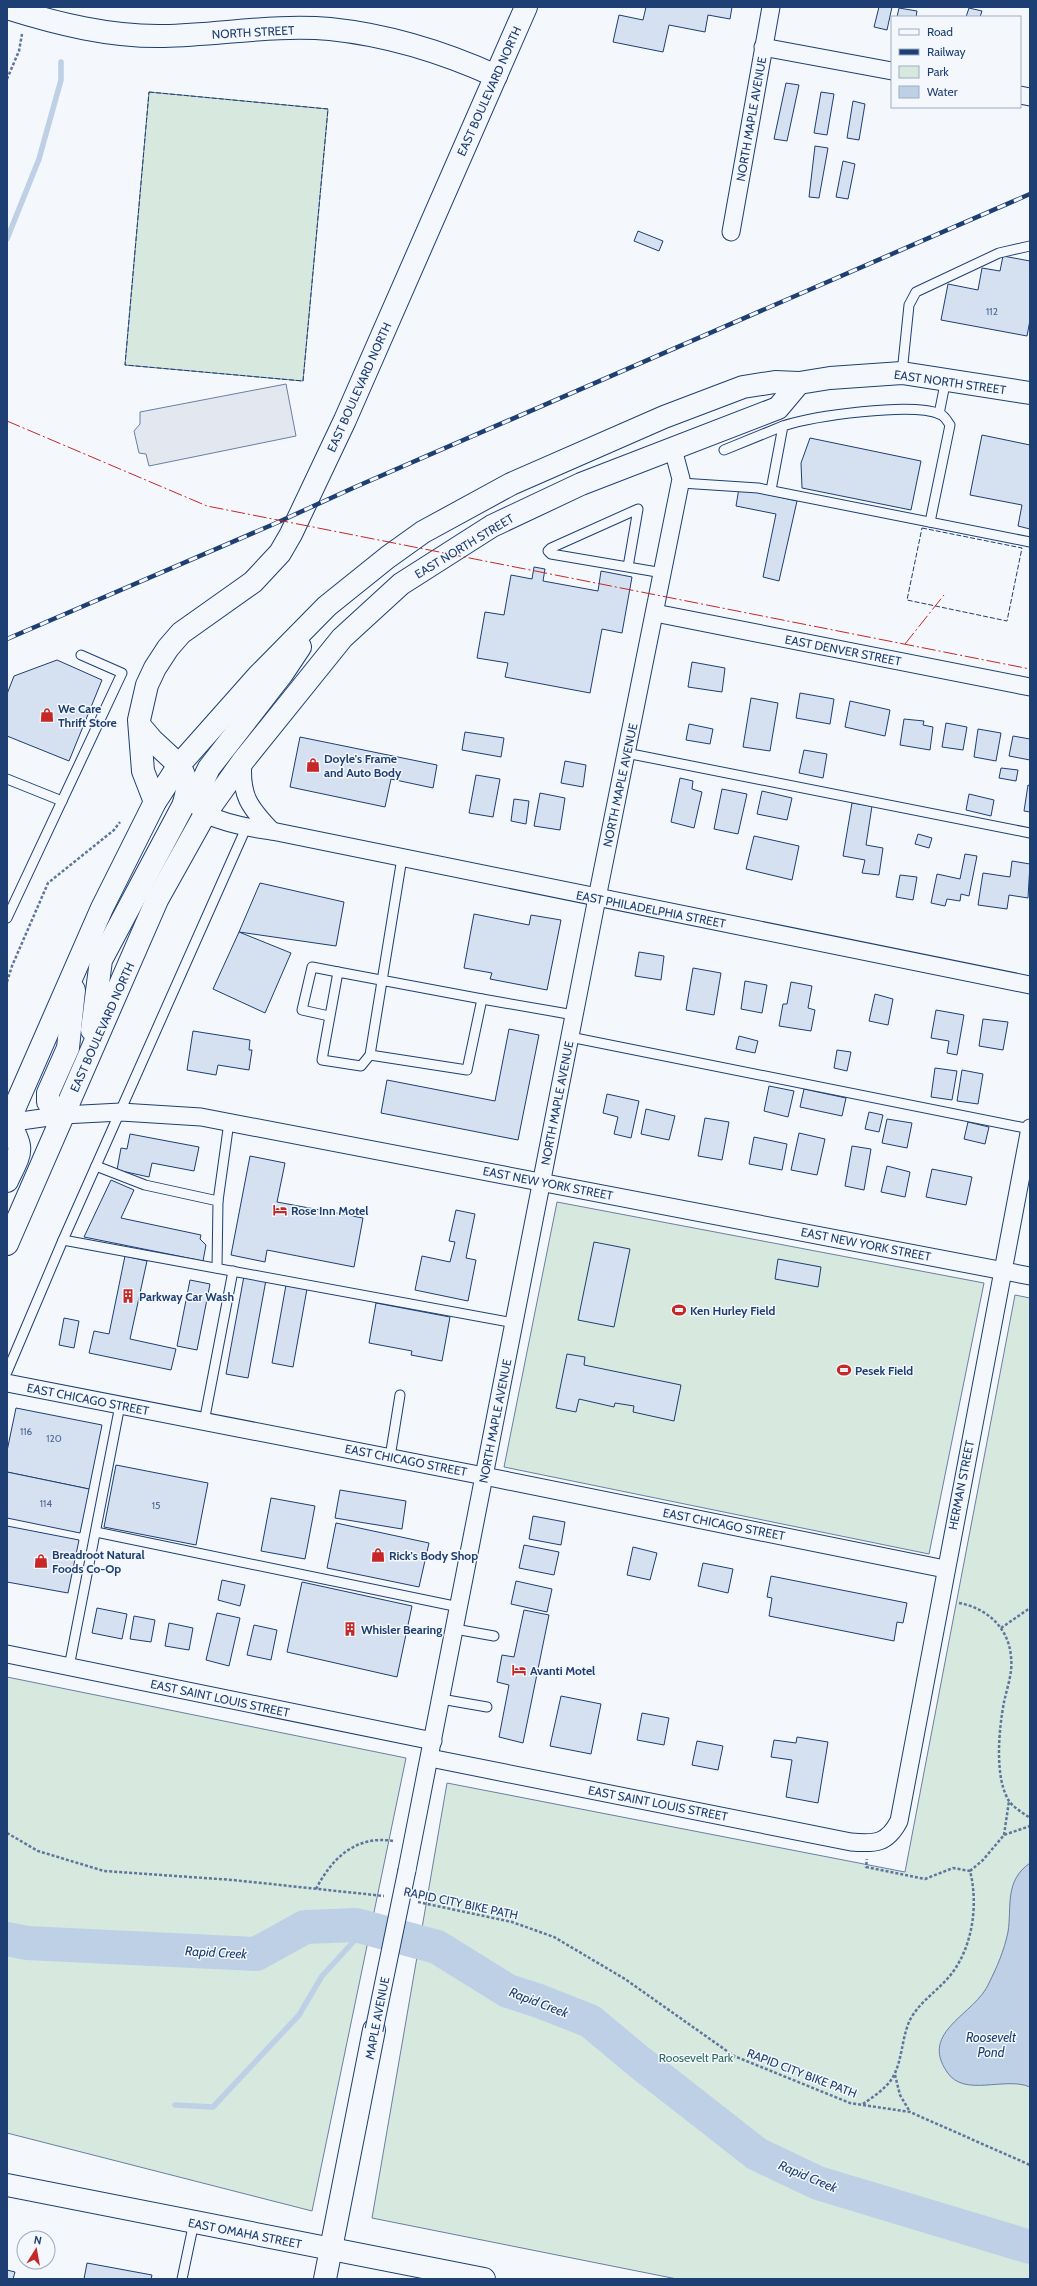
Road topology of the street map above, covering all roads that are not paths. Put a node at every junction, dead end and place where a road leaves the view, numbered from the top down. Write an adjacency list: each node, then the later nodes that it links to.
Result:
1 (526, 7): 6 (main road, EAST BOULEVARD NORTH)
2 (771, 7): 4 (street, NORTH MAPLE AVENUE)
3 (17, 11): 6 (main road, NORTH STREET)
4 (764, 47): 5 (street); 7 (street, NORTH MAPLE AVENUE)
5 (891, 71)
6 (496, 76): 28 (main road, EAST BOULEVARD NORTH)
7 (732, 232)
8 (1030, 246): 9 (lane)
9 (902, 373): 10 (main road, EAST NORTH STREET); 12 (main road, EAST NORTH STREET)
10 (946, 379): 13 (main road, EAST NORTH STREET); 14 (lane)
11 (775, 382): 12 (main road, EAST NORTH STREET); 16 (main road); 24 (main road, EAST NORTH STREET)
12 (799, 383): 16 (main road, EAST NORTH STREET)
13 (1030, 393)
14 (939, 414): 15 (lane); 20 (lane)
15 (782, 426): 17 (lane); 19 (lane)
16 (673, 449): 18 (street, NORTH MAPLE AVENUE); 30 (main road, EAST NORTH STREET)
17 (724, 450)
18 (681, 483): 19 (lane); 23 (street, NORTH MAPLE AVENUE)
19 (771, 490): 20 (lane)
20 (930, 522): 21 (lane)
21 (1030, 542)
22 (628, 567): 22 (lane); 23 (lane)
23 (663, 574): 25 (street, NORTH MAPLE AVENUE)
24 (327, 606): 31 (main road, EAST NORTH STREET); 35 (main road)
25 (655, 613): 27 (street, EAST DENVER STREET); 29 (street, NORTH MAPLE AVENUE)
26 (81, 655): 33 (lane)
27 (1030, 687)
28 (140, 726): 31 (main road); 34 (main road, EAST BOULEVARD NORTH)
29 (626, 753): 38 (lane); 40 (street, NORTH MAPLE AVENUE)
30 (243, 761): 35 (main road, EAST NORTH STREET); 37 (street)
31 (179, 765): 34 (main road); 51 (main road)
32 (7, 779): 33 (lane)
33 (62, 801): 41 (lane)
34 (155, 802): 42 (main road)
35 (205, 814): 36 (street, EAST PHILADELPHIA STREET); 51 (main road, EAST BOULEVARD NORTH)
36 (246, 828): 37 (street, EAST PHILADELPHIA STREET); 52 (lane)
37 (272, 831): 39 (street, EAST PHILADELPHIA STREET)
38 (1030, 833)
39 (402, 858): 40 (street, EAST PHILADELPHIA STREET); 44 (lane)
40 (597, 898): 45 (street, EAST PHILADELPHIA STREET); 47 (street, NORTH MAPLE AVENUE)
41 (7, 918)
42 (76, 968): 53 (main road); 55 (main road)
43 (338, 972): 44 (lane); 48 (lane); 48 (lane)
44 (384, 980): 46 (lane); 50 (lane)
45 (1030, 985)
46 (482, 999): 47 (lane); 50 (lane)
47 (574, 1015): 49 (street, NORTH MAPLE AVENUE)
48 (329, 1016): 50 (lane)
49 (570, 1037): 56 (lane); 59 (street, NORTH MAPLE AVENUE)
50 (370, 1055)
51 (89, 1056): 53 (main road, EAST BOULEVARD NORTH)
52 (120, 1112): 53 (street, EAST NEW YORK STREET); 54 (street, EAST NEW YORK STREET); 57 (lane)
53 (63, 1115): 55 (street, EAST NEW YORK STREET); 62 (main road, EAST BOULEVARD NORTH)
54 (229, 1122): 59 (street, EAST NEW YORK STREET); 60 (lane)
55 (7, 1123): 58 (main road)
56 (1030, 1129): 64 (street, HERMAN STREET)
57 (96, 1166): 60 (lane); 61 (lane)
58 (7, 1181)
59 (542, 1182): 64 (street, EAST NEW YORK STREET); 67 (street, NORTH MAPLE AVENUE)
60 (218, 1200): 63 (lane)
61 (63, 1240): 63 (lane); 68 (lane)
62 (7, 1244)
63 (217, 1268): 65 (lane)
64 (1002, 1270): 66 (street, EAST NEW YORK STREET); 76 (street, HERMAN STREET)
65 (233, 1271): 67 (lane); 72 (lane)
66 (1030, 1276)
67 (514, 1323): 74 (street, NORTH MAPLE AVENUE)
68 (7, 1372)
69 (7, 1384): 71 (street, EAST CHICAGO STREET)
70 (400, 1395): 73 (lane)
71 (120, 1405): 72 (street, EAST CHICAGO STREET); 75 (lane)
72 (204, 1422): 73 (street, EAST CHICAGO STREET)
73 (390, 1457): 74 (street, EAST CHICAGO STREET)
74 (484, 1476): 76 (street, EAST CHICAGO STREET); 77 (street, NORTH MAPLE AVENUE)
75 (96, 1532): 77 (lane); 81 (lane)
76 (945, 1569): 85 (street, HERMAN STREET)
77 (459, 1606): 78 (street, NORTH MAPLE AVENUE)
78 (455, 1629): 79 (lane); 82 (street, NORTH MAPLE AVENUE)
79 (494, 1636)
80 (7, 1654): 81 (street, EAST SAINT LOUIS STREET)
81 (69, 1667): 84 (street, EAST SAINT LOUIS STREET)
82 (441, 1699): 83 (lane); 84 (street, NORTH MAPLE AVENUE)
83 (486, 1707)
84 (432, 1750): 85 (street, EAST SAINT LOUIS STREET); 86 (street, MAPLE AVENUE, bridge)
85 (886, 1838)
86 (374, 2030): 89 (main road, MAPLE AVENUE)
87 (7, 2185): 88 (main road, EAST OMAHA STREET)
88 (194, 2222): 89 (main road, EAST OMAHA STREET); 90 (lane)
89 (330, 2249): 91 (main road, MAPLE AVENUE); 92 (main road, EAST OMAHA STREET)
90 (182, 2279)
91 (325, 2279)
92 (484, 2279)

